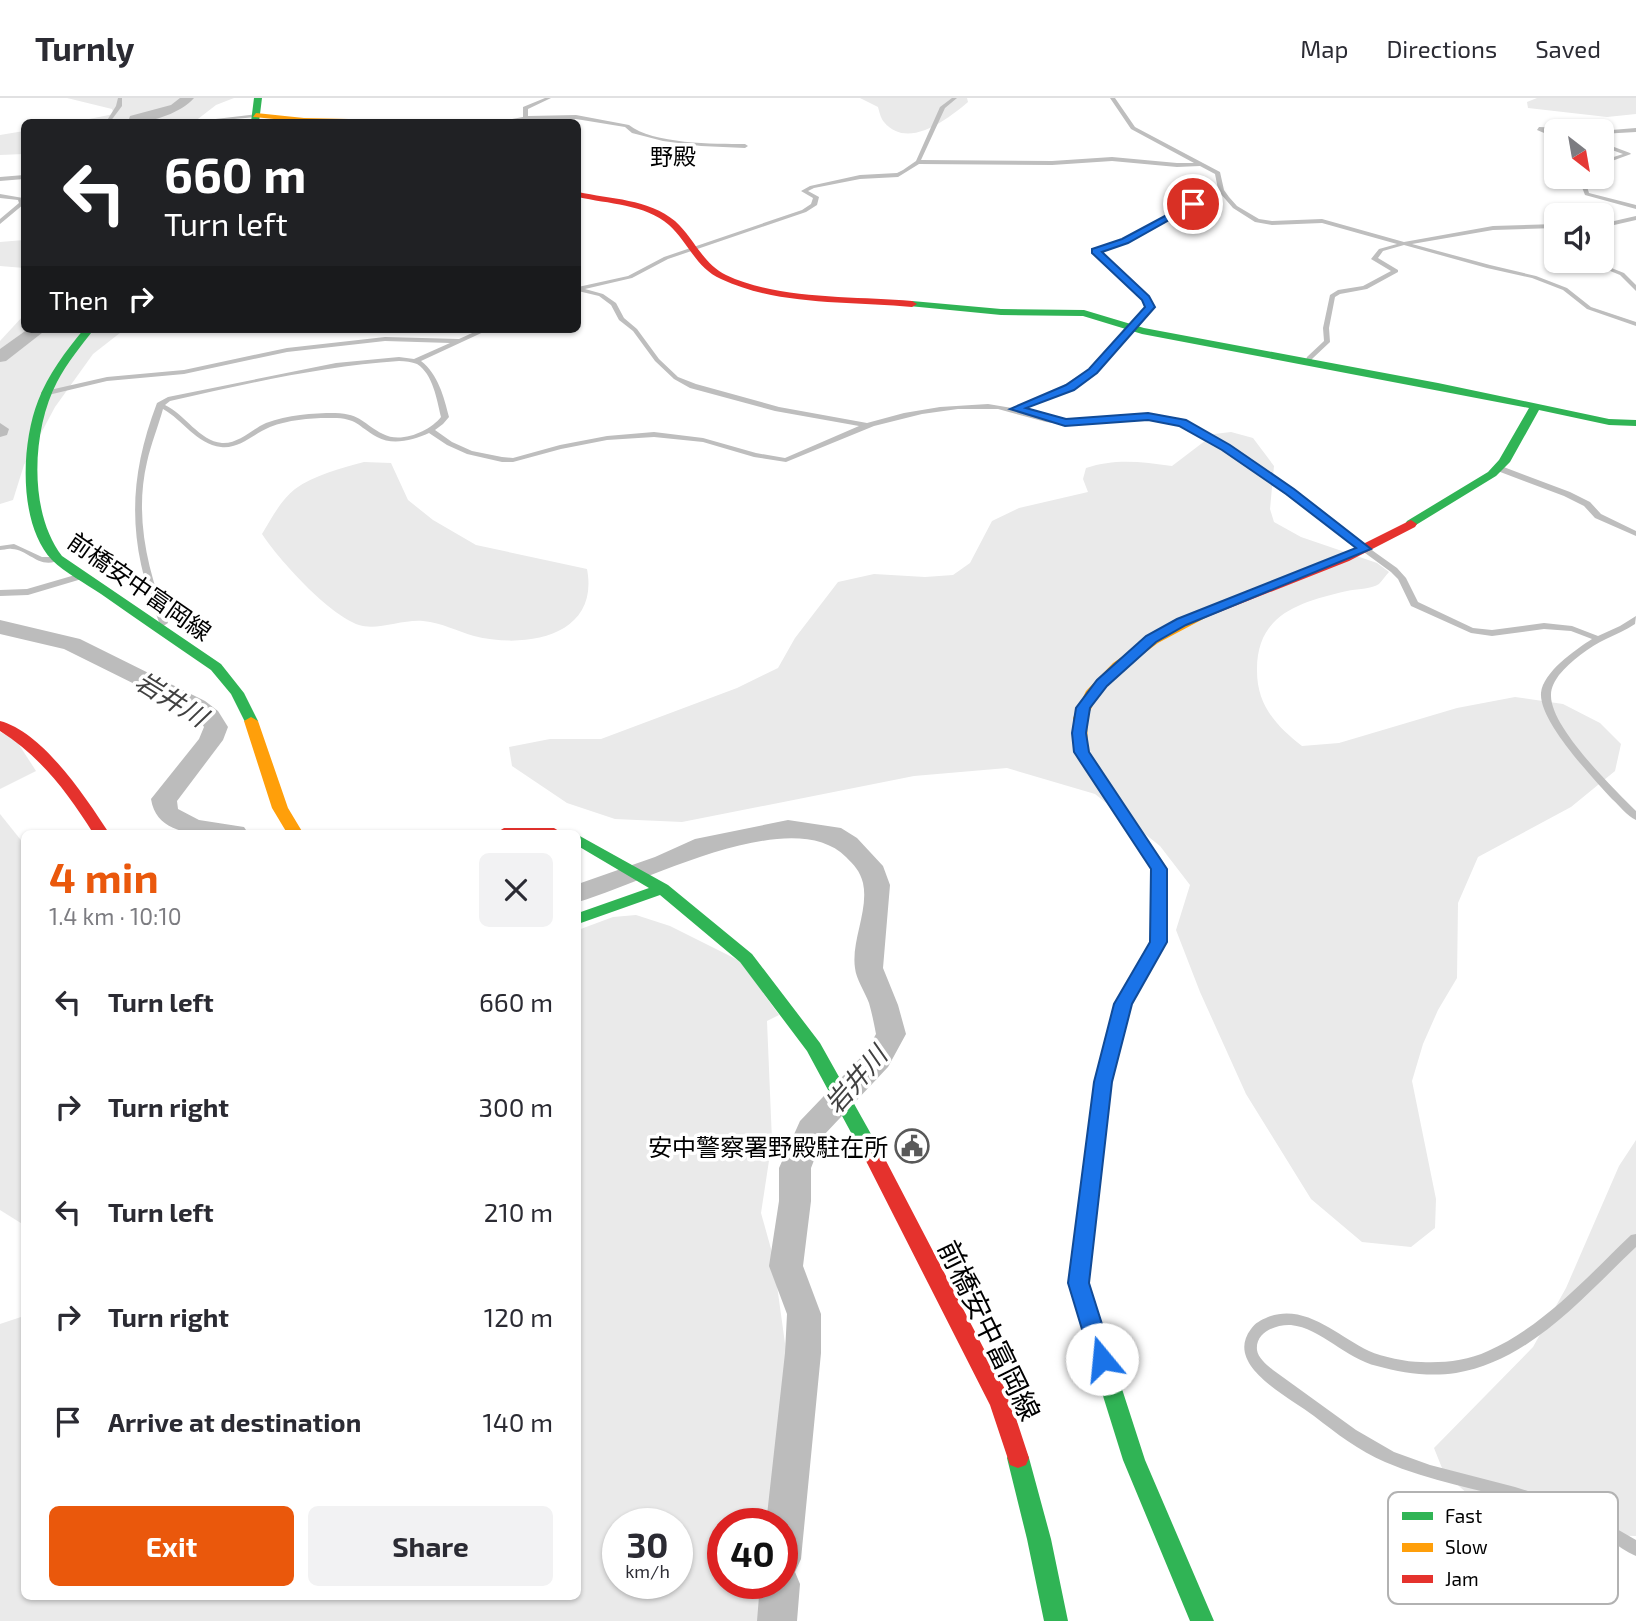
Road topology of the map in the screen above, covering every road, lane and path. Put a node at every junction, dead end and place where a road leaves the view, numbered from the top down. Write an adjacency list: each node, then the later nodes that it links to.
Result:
1 (120, 98): 7 (street)
2 (258, 98): 8 (street)
3 (549, 98): 6 (street)
4 (955, 98): 15 (street)
5 (1112, 98): 16 (street)
6 (526, 118): 9 (street); 12 (street)
7 (110, 119)
8 (255, 119)
9 (519, 119)
10 (1636, 130): 11 (street)
11 (1614, 131)
12 (745, 146)
13 (1614, 149): 14 (street)
14 (1614, 159)
15 (918, 162): 16 (street); 31 (street)
16 (1202, 164): 20 (street)
17 (21, 177): 18 (street)
18 (0, 179)
19 (1585, 189): 25 (street)
20 (1221, 190): 30 (street); 37 (street)
21 (0, 196): 23 (street)
22 (581, 196): 31 (street)
23 (21, 199)
24 (21, 204): 27 (street)
25 (1636, 207)
26 (1636, 218): 28 (street)
27 (0, 222)
28 (1614, 223)
29 (1544, 226): 30 (street)
30 (1406, 243): 36 (street); 42 (street)
31 (692, 250): 33 (street); 37 (street)
32 (1614, 271): 34 (street)
33 (581, 288)
34 (1636, 289)
35 (581, 290): 47 (street)
36 (1636, 324)
37 (1131, 328): 42 (street); 46 (street)
38 (86, 333): 43 (street, 前橋安中富岡線)
39 (478, 333): 40 (street)
40 (460, 341): 41 (street); 43 (street)
41 (415, 360): 44 (street); 49 (street)
42 (1308, 363): 45 (street)
43 (44, 394): 54 (street, 前橋安中富岡線)
44 (160, 405): 49 (street); 58 (street)
45 (1536, 406): 48 (street); 50 (street)
46 (1015, 409): 47 (street); 53 (street)
47 (867, 425): 49 (street)
48 (1634, 425)
49 (431, 431)
50 (1498, 468): 51 (street); 53 (street)
51 (1636, 534)
52 (0, 548): 54 (street)
53 (1365, 549): 59 (street); 72 (street)
54 (58, 559): 55 (street, 前橋安中富岡線)
55 (82, 576): 56 (street); 58 (street, 前橋安中富岡線)
56 (0, 593)
57 (1634, 624): 59 (street)
58 (157, 627): 63 (street, 前橋安中富岡線)
59 (1599, 639): 61 (street)
60 (0, 725): 62 (street)
61 (1636, 817)
62 (100, 830)
63 (293, 830)
64 (581, 842): 65 (street)
65 (657, 887): 66 (street); 71 (street, 前橋安中富岡線)
66 (581, 918)
67 (1636, 1239): 68 (street)
68 (1503, 1492)
69 (1618, 1538): 70 (street)
70 (1636, 1549)
71 (1056, 1621)
72 (1202, 1621)

